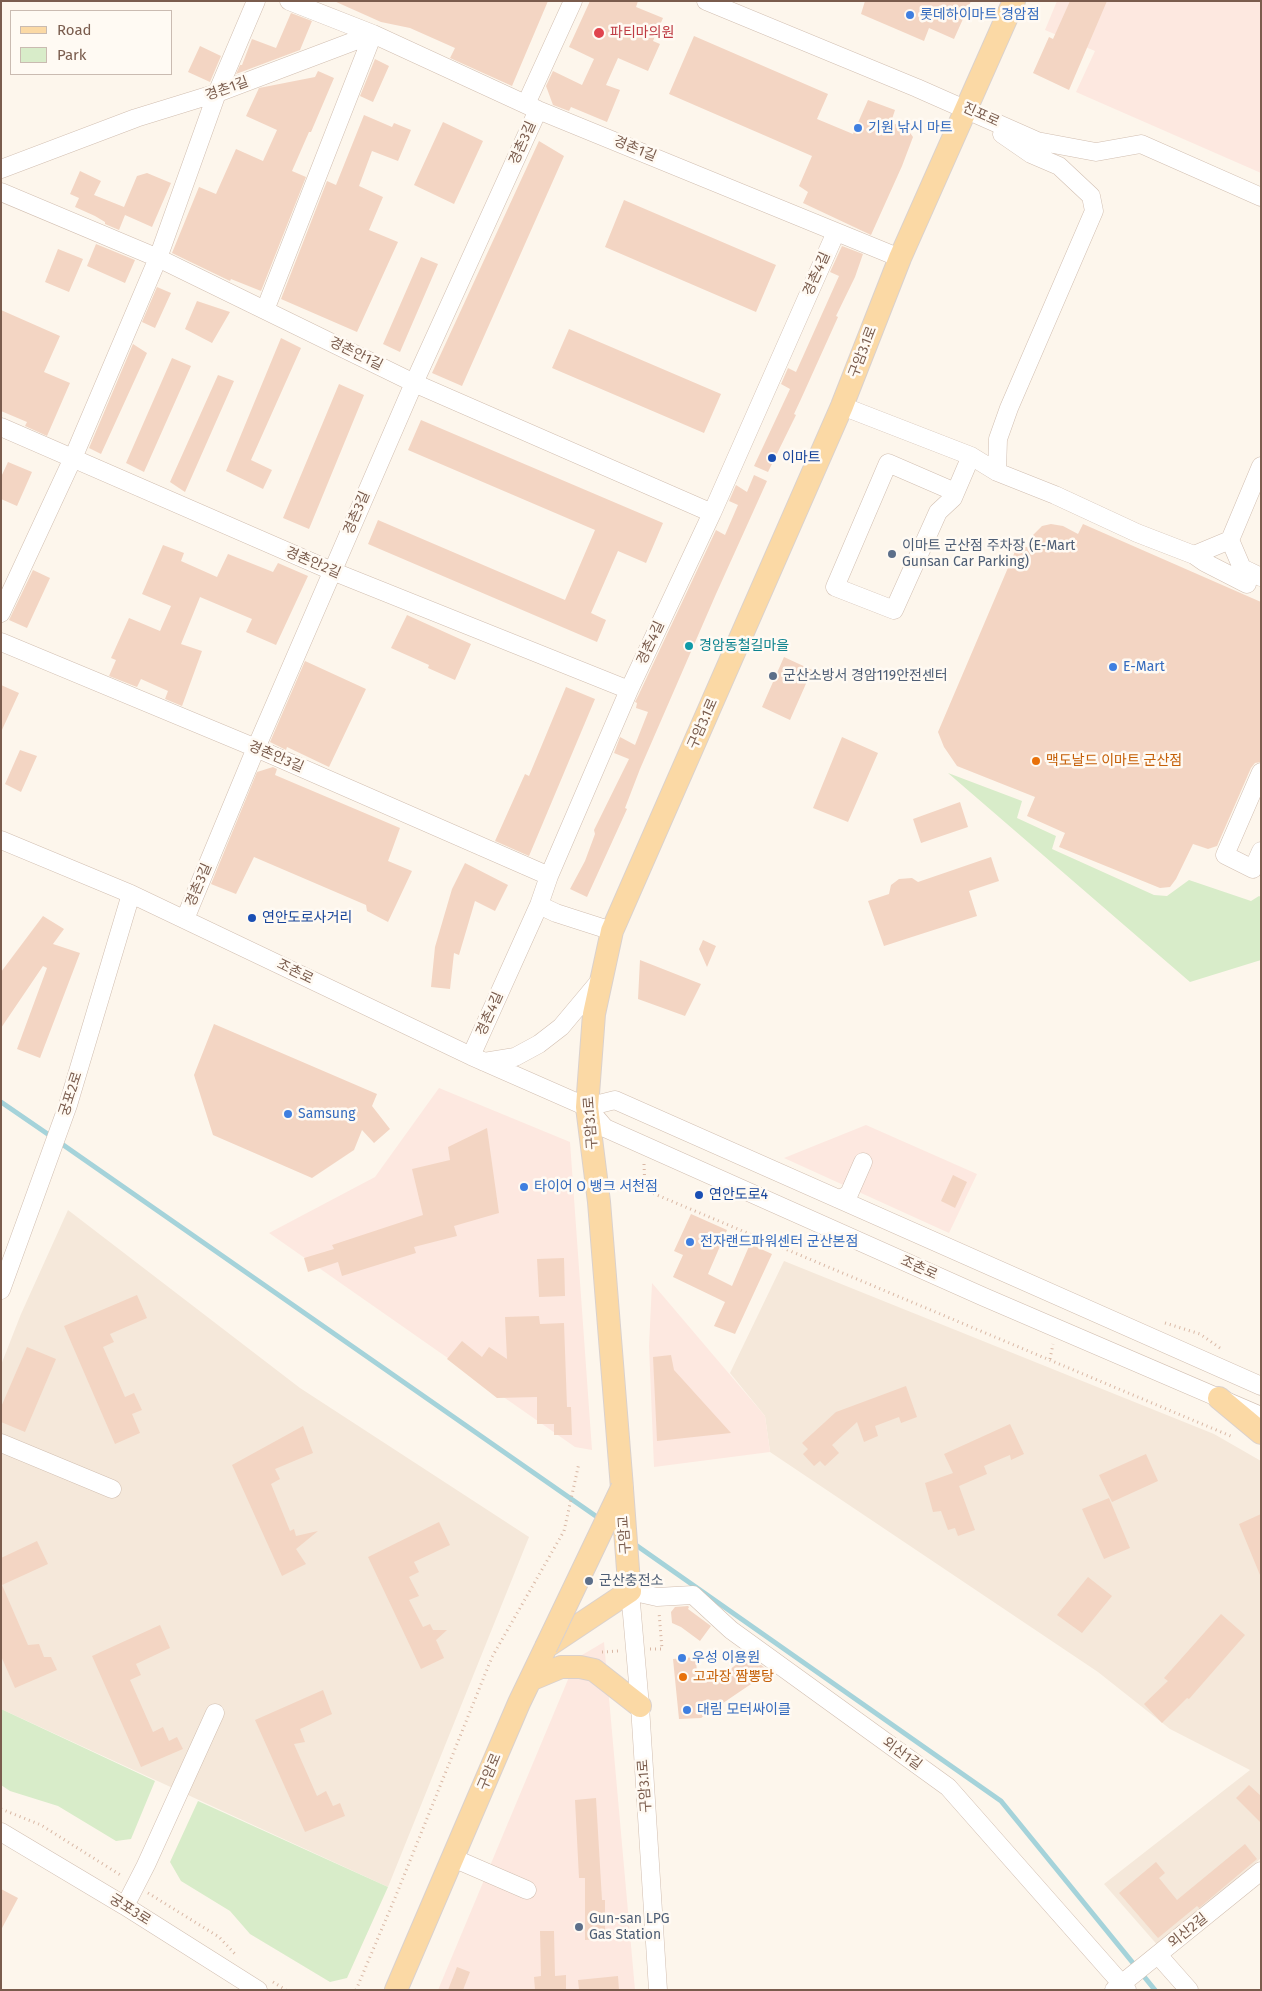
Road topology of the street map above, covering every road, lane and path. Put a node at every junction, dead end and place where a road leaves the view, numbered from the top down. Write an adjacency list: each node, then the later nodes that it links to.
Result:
1 (256, 1): 7 (street)
2 (289, 1): 6 (street, 경촌1길)
3 (573, 1): 8 (street, 경촌3길)
4 (706, 1): 9 (street, 진포로)
5 (1014, 1): 9 (main road, 구암3.1로)
6 (373, 34): 7 (street, 경촌1길); 8 (street, 경촌1길); 16 (street)
7 (218, 93): 10 (street, 경촌1길); 14 (street)
8 (532, 107): 13 (street, 경촌1길); 17 (street, 경촌3길)
9 (966, 109): 12 (street, 진포로); 15 (main road, 구암3.1로); 23 (street)
10 (1, 169)
11 (1, 192): 14 (street, 경촌안1길)
12 (1261, 197)
13 (836, 232): 15 (street, 경촌1길); 25 (street, 경촌4길)
14 (158, 258): 16 (street, 경촌안1길); 21 (street)
15 (900, 258): 18 (main road, 구암3.1로)
16 (265, 310): 17 (street, 경촌안1길)
17 (414, 383): 25 (street, 경촌안1길); 28 (street, 경촌3길)
18 (842, 406): 20 (street); 41 (main road, 구암3.1로)
19 (1, 428): 21 (street, 경촌안2길)
20 (971, 456): 23 (street); 24 (street)
21 (73, 458): 28 (street, 경촌안2길); 30 (street)
22 (1261, 466): 26 (street)
23 (997, 472): 27 (street)
24 (955, 492): 24 (street)
25 (712, 513): 32 (street, 경촌4길)
26 (1230, 540): 27 (street); 29 (street)
27 (1194, 555): 29 (street)
28 (332, 571): 32 (street, 경촌안2길); 33 (street, 경촌3길)
29 (1254, 581)
30 (1, 613)
31 (1, 642): 33 (street, 경촌안3길)
32 (629, 690): 37 (street, 경촌4길)
33 (256, 748): 37 (street, 경촌안3길); 40 (street, 경촌3길)
34 (1261, 772): 36 (street)
35 (1, 840): 38 (street, 조촌로)
36 (1261, 850)
37 (549, 876): 39 (street, 경촌4길)
38 (131, 894): 40 (street, 조촌로); 48 (street, 궁포2로)
39 (539, 905): 41 (street); 43 (street, 경촌4길)
40 (185, 919): 43 (street, 조촌로)
41 (612, 931): 42 (main road, 구암3.1로)
42 (602, 978): 43 (street); 44 (main road, 구암3.1로)
43 (477, 1059): 44 (street, 조촌로)
44 (587, 1107): 47 (street); 50 (street, 조촌로); 56 (main road, 구암3.1로)
45 (863, 1162): 47 (street)
46 (645, 1190): 53 (path)
47 (840, 1199): 49 (street)
48 (1, 1290)
49 (1261, 1386)
50 (1219, 1398): 51 (street, 조촌로); 52 (main road)
51 (1261, 1416)
52 (1261, 1433)
53 (1238, 1440)
54 (1, 1443): 57 (street)
55 (579, 1463): 73 (path)
56 (622, 1488): 58 (main road, 구암교, bridge); 60 (main road, 구암로, bridge)
57 (112, 1489)
58 (629, 1587): 59 (street, 외산1길); 60 (main road); 63 (street, 구암3.1로)
59 (657, 1597): 61 (path); 71 (street, 외산1길)
60 (546, 1647): 62 (main road, 구암로)
61 (662, 1649)
62 (530, 1680): 63 (main road); 66 (main road, 구암로)
63 (640, 1706): 75 (street, 구암3.1로)
64 (215, 1713): 69 (street)
65 (1, 1832): 69 (street, 궁포3로)
66 (453, 1858): 68 (street); 74 (main road, 구암로)
67 (1261, 1872): 70 (street, 외산2길)
68 (526, 1890)
69 (125, 1906): 72 (street, 궁포3로)
70 (1153, 1959): 71 (street, 외산2길); 76 (street)
71 (1123, 1985)
72 (258, 1990)
73 (356, 1990)
74 (396, 1990)
75 (658, 1990)
76 (1189, 1990)

